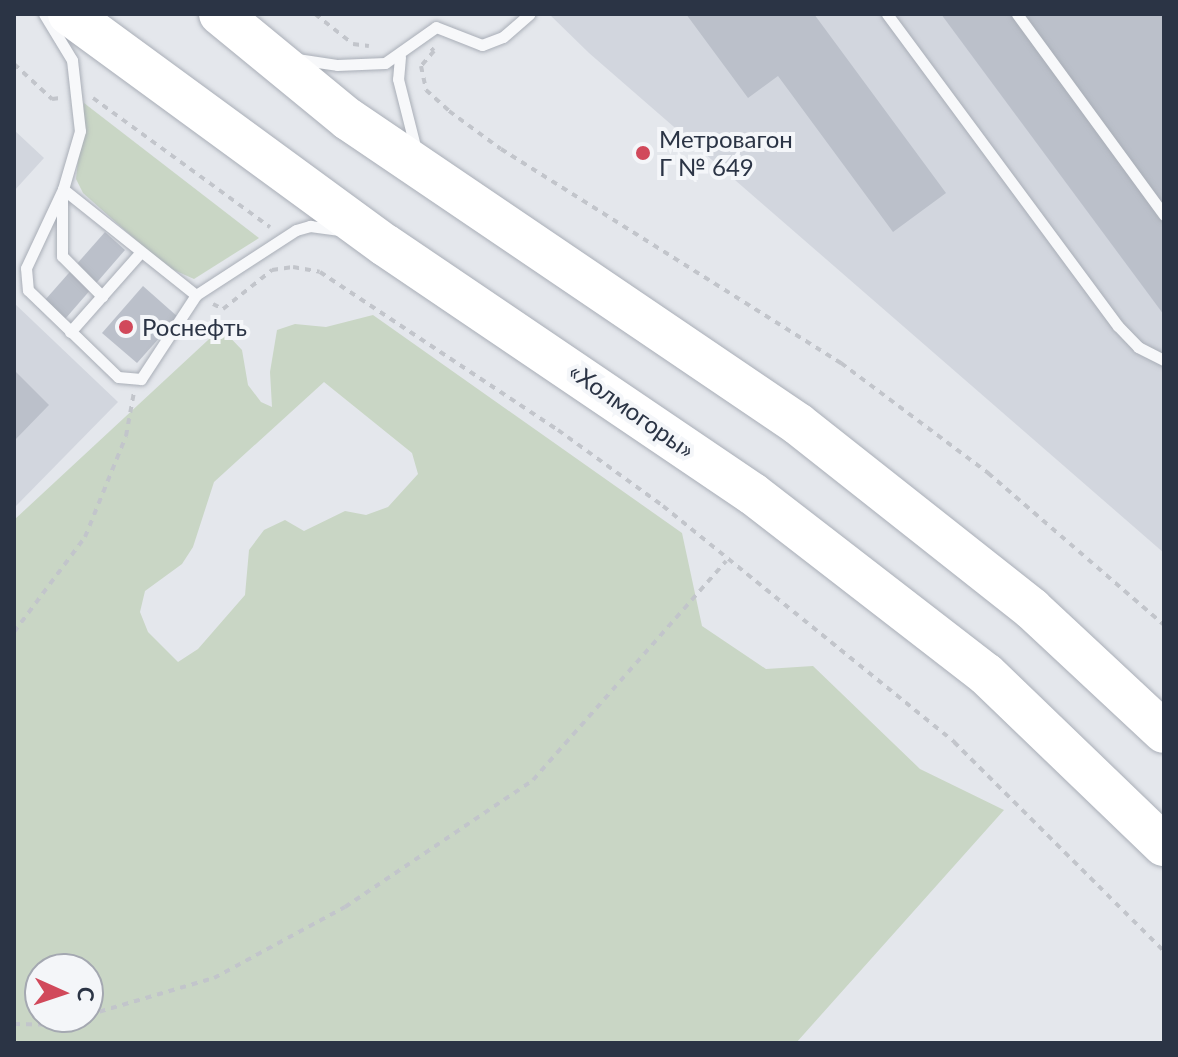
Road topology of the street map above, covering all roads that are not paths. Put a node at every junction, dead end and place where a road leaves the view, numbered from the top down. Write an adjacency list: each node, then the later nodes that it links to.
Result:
1 (44, 14): 9 (lane)
2 (69, 14): 12 (highway, «Холмогоры»)
3 (220, 14): 7 (highway)
4 (529, 14): 8 (lane)
5 (887, 14): 17 (lane)
6 (1017, 14): 11 (lane)
7 (268, 55): 8 (lane); 10 (highway)
8 (400, 57): 10 (lane)
9 (63, 189): 13 (lane); 15 (lane); 16 (lane)
10 (456, 193): 18 (highway)
11 (1164, 215)
12 (385, 245): 14 (lane); 19 (highway, «Холмогоры»)
13 (140, 253): 14 (lane); 15 (lane)
14 (196, 295): 16 (lane)
15 (102, 296): 16 (lane)
16 (70, 332)
17 (1164, 360)
18 (1164, 732)
19 (1164, 845)

